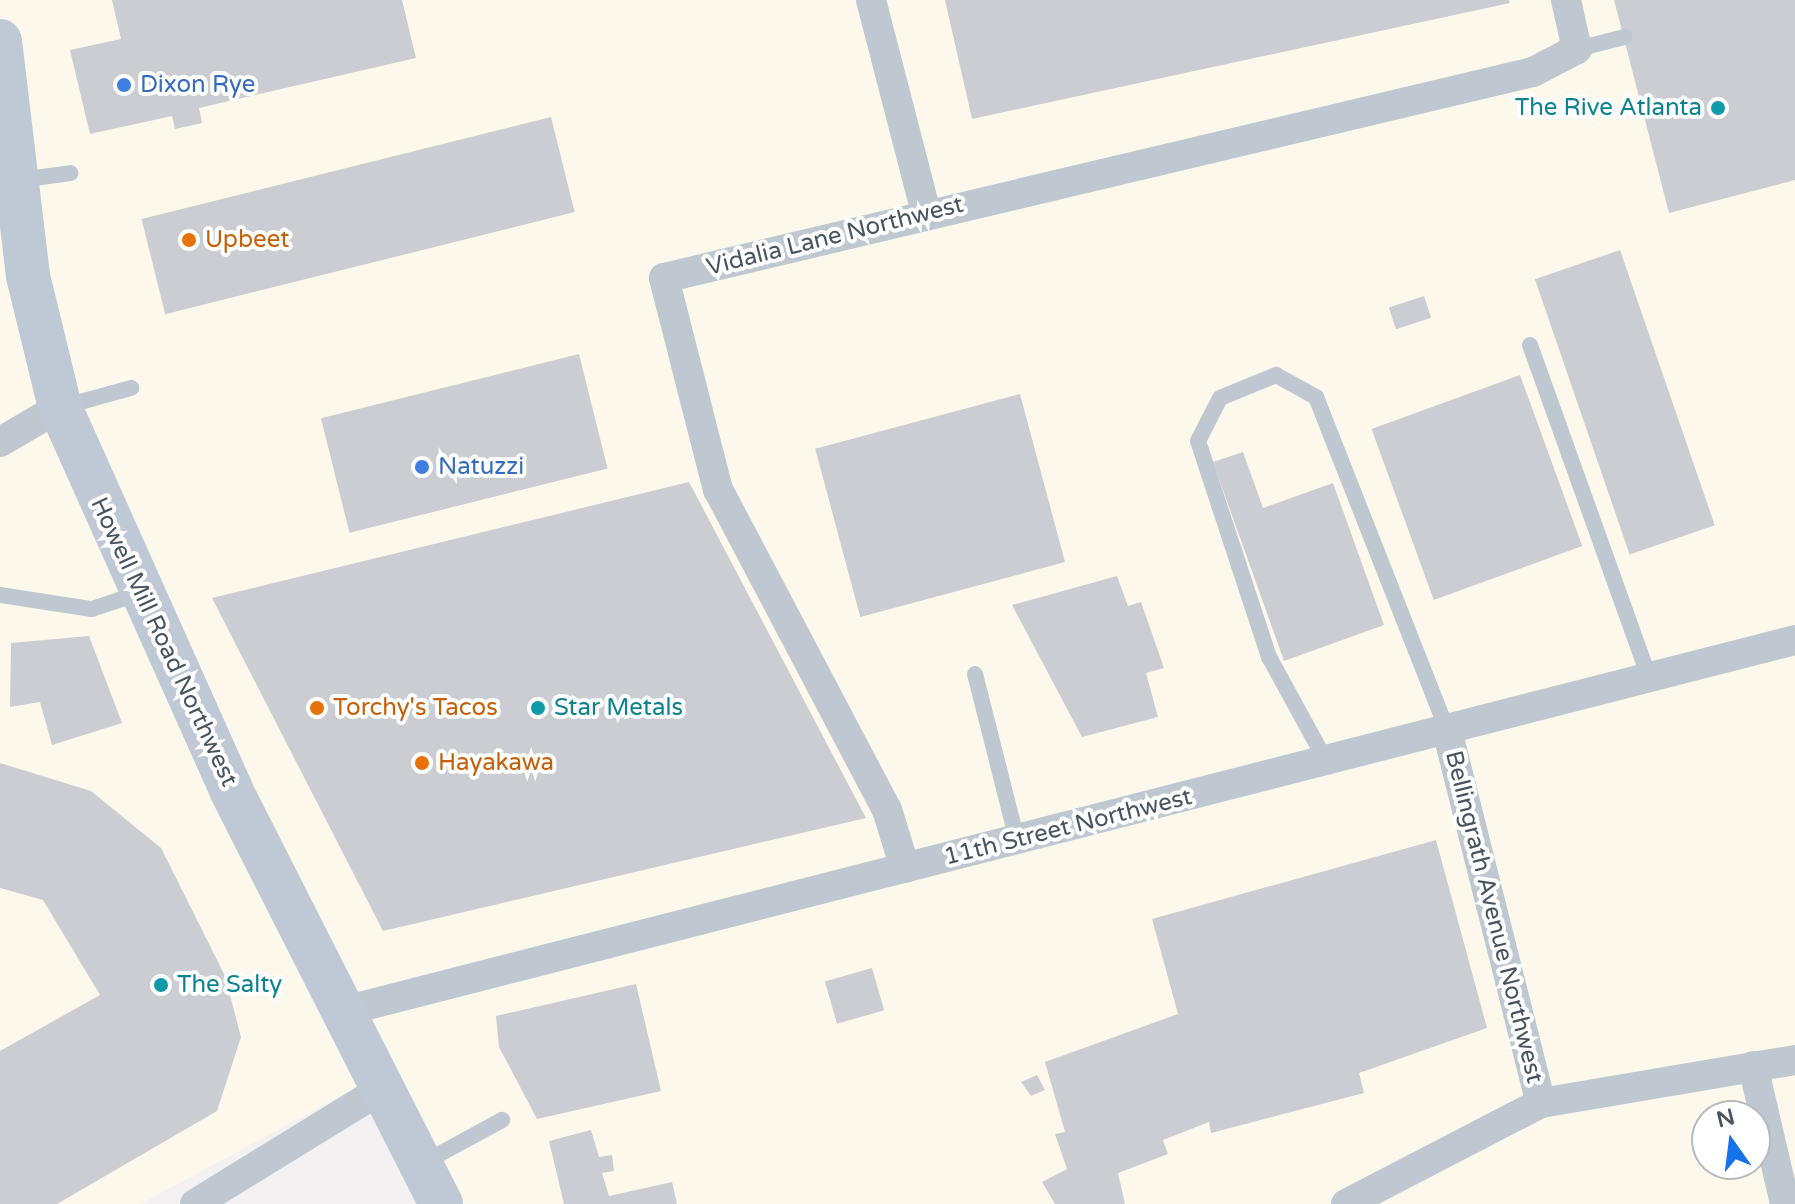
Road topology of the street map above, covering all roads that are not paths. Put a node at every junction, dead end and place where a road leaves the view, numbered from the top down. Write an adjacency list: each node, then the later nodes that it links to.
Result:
1 (871, 0): 8 (street)
2 (1566, 0): 5 (street)
3 (1624, 37): 5 (lane)
4 (0, 41): 7 (main road, Howell Mill Road Northwest)
5 (1577, 49): 8 (street, Vidalia Lane Northwest)
6 (71, 173): 7 (lane)
7 (15, 181): 11 (main road, Howell Mill Road Northwest)
8 (926, 212): 21 (street, Vidalia Lane Northwest)
9 (1530, 345): 17 (lane)
10 (131, 388): 11 (lane)
11 (60, 407): 12 (street); 13 (main road, Howell Mill Road Northwest)
12 (0, 442)
13 (140, 593): 14 (lane); 22 (main road, Howell Mill Road Northwest)
14 (0, 595)
15 (1795, 640): 17 (street, 11th Street Northwest)
16 (975, 674): 20 (lane)
17 (1649, 678): 18 (street, 11th Street Northwest)
18 (1447, 730): 19 (street, 11th Street Northwest); 19 (lane); 26 (street, Bellingrath Avenue Northwest)
19 (1326, 761): 20 (street, 11th Street Northwest)
20 (1017, 840): 21 (street, 11th Street Northwest)
21 (905, 868): 22 (street, 11th Street Northwest)
22 (340, 1012): 25 (main road, Howell Mill Road Northwest)
23 (1795, 1060): 24 (street)
24 (1753, 1066): 26 (street); 32 (street)
25 (380, 1090): 28 (main road, Howell Mill Road Northwest); 29 (street)
26 (1541, 1103): 31 (street)
27 (502, 1120): 28 (lane)
28 (425, 1162): 30 (main road, Howell Mill Road Northwest)
29 (195, 1204)
30 (441, 1204)
31 (1346, 1204)
32 (1785, 1204)

